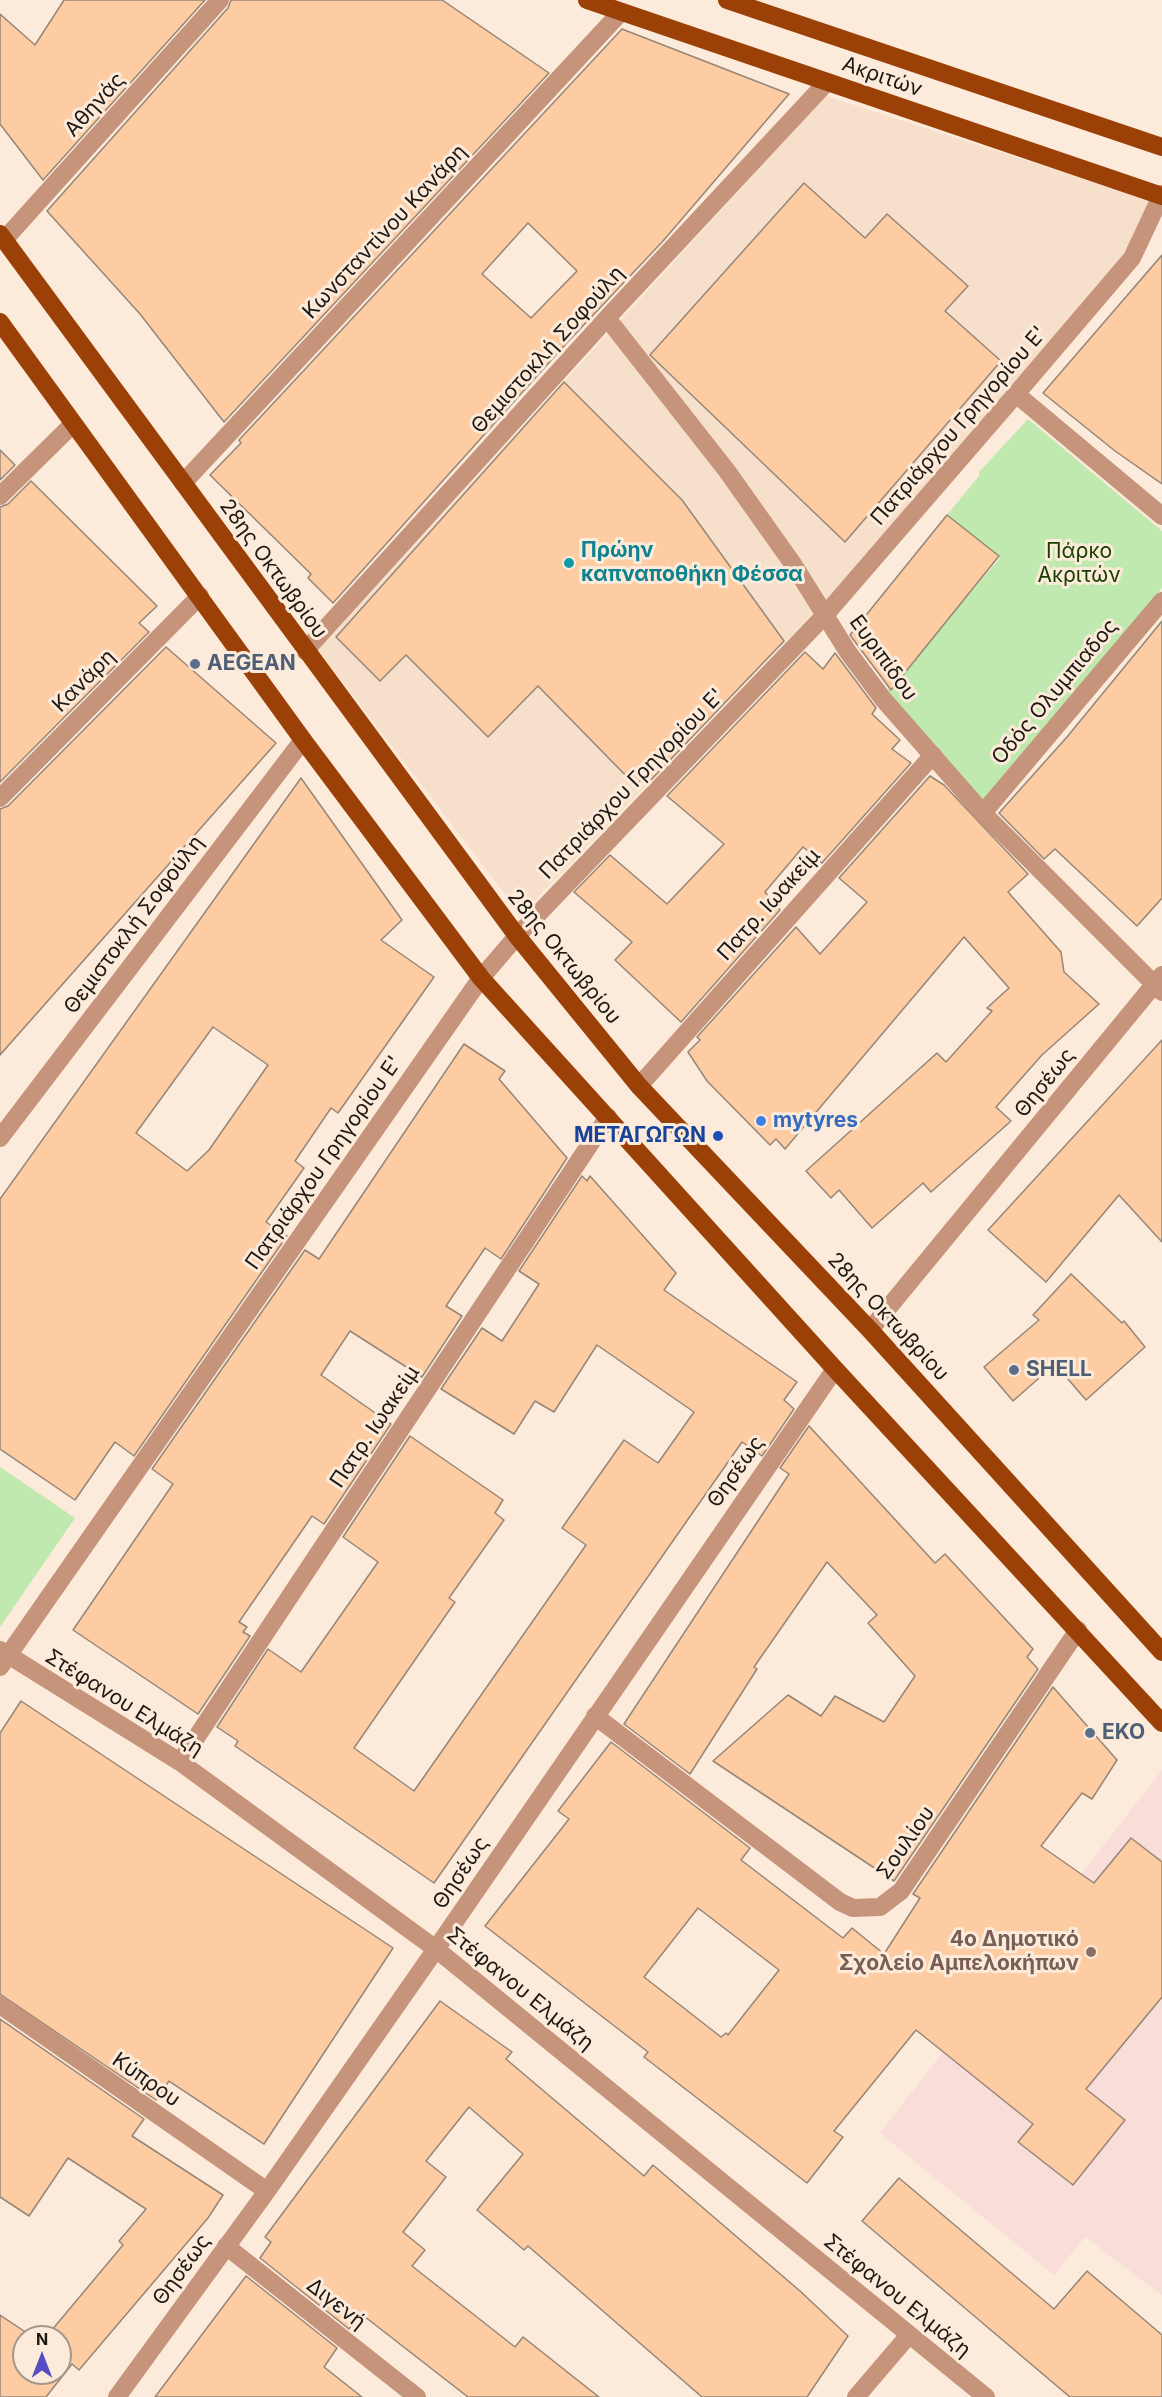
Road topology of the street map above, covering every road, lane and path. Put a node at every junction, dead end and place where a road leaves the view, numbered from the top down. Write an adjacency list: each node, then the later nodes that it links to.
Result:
1 (220, 0): 8 (street, Αθηνάς)
2 (587, 0): 4 (main road, Ακριτών)
3 (727, 0): 6 (main road, Ακριτών)
4 (621, 12): 5 (main road, Ακριτών); 13 (street, Κωνσταντίνου Κανάρη)
5 (827, 82): 7 (main road, Ακριτών); 9 (street, Θεμιστοκλή Σοφούλη)
6 (1162, 147)
7 (1162, 195): 11 (street, Πατριάρχου Γρηγορίου Ε')
8 (2, 237): 13 (main road, 28ης Οκτωβρίου)
9 (607, 318): 18 (street, Ευριπίδου); 19 (street, Θεμιστοκλή Σοφούλη)
10 (0, 322): 12 (main road)
11 (1016, 394): 15 (street); 18 (street, Πατριάρχου Γρηγορίου Ε')
12 (73, 424): 14 (street); 16 (main road)
13 (183, 483): 19 (main road, 28ης Οκτωβρίου)
14 (0, 496)
15 (1162, 516)
16 (200, 596): 20 (main road); 22 (street, Κανάρη)
17 (1162, 601): 23 (street, Οδός Ολυμπιαδος)
18 (825, 615): 21 (street, Ευριπίδου); 24 (street, Πατριάρχου Γρηγορίου Ε')
19 (305, 651): 24 (main road, 28ης Οκτωβρίου)
20 (303, 740): 25 (main road); 29 (street, Θεμιστοκλή Σοφούλη)
21 (933, 755): 23 (street, Ευριπίδου); 27 (street, Πατρ. Ιωακείμ)
22 (0, 798)
23 (983, 813): 26 (street, Ευριπίδου)
24 (517, 936): 25 (street, Πατριάρχου Γρηγορίου Ε'); 27 (main road, 28ης Οκτωβρίου)
25 (481, 978): 28 (main road); 34 (street, Πατριάρχου Γρηγορίου Ε')
26 (1160, 984): 30 (street, Θησέως)
27 (639, 1086): 30 (main road, 28ης Οκτωβρίου)
28 (608, 1117): 31 (main road); 37 (street, Πατρ. Ιωακείμ)
29 (0, 1137)
30 (870, 1330): 33 (main road, 28ης Οκτωβρίου)
31 (835, 1369): 32 (main road); 35 (street, Θησέως)
32 (1078, 1630): 35 (street, Σουλίου); 36 (main road)
33 (1162, 1652)
34 (2, 1658): 37 (street, Στέφανου Ελμάζη)
35 (595, 1716): 38 (street, Θησέως)
36 (1162, 1723)
37 (180, 1762): 38 (street, Στέφανου Ελμάζη)
38 (436, 1949): 40 (street, Θησέως); 42 (street, Στέφανου Ελμάζη)
39 (0, 2005): 40 (street, Κύπρου)
40 (267, 2191): 41 (street, Θησέως)
41 (226, 2246): 43 (street, Θησέως); 44 (street, Διγενή)
42 (909, 2335): 45 (street); 46 (street, Στέφανου Ελμάζη)
43 (117, 2397)
44 (417, 2397)
45 (856, 2397)
46 (986, 2397)

